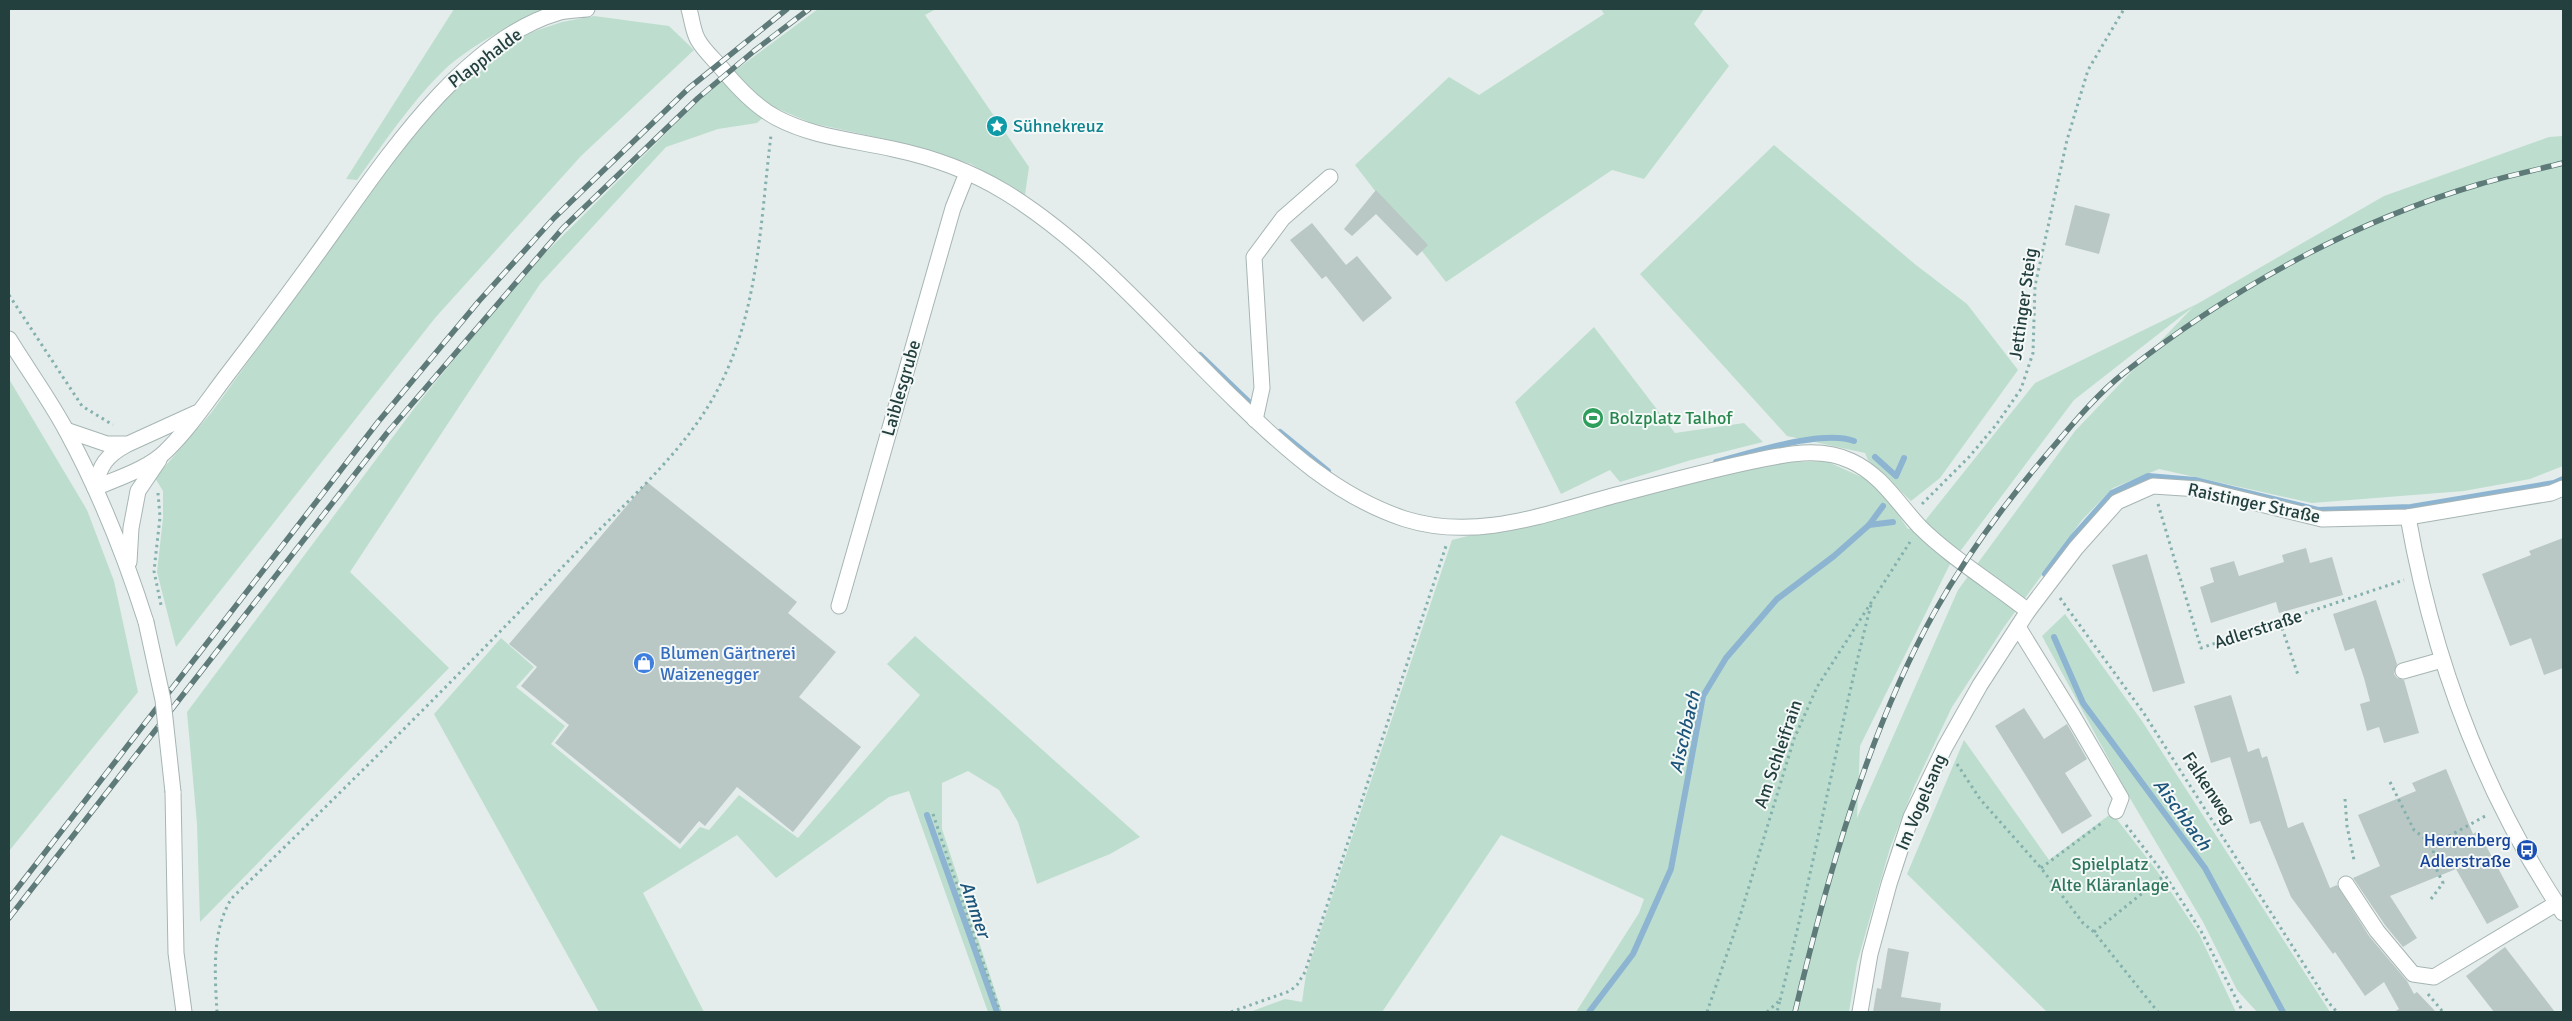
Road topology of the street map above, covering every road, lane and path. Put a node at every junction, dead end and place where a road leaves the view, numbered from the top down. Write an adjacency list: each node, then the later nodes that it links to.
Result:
1 (587, 9): 8 (street, Plapphalde)
2 (686, 9): 4 (street)
3 (2124, 9): 16 (path, Jettinger Steig)
4 (773, 116): 5 (street); 47 (path)
5 (967, 173): 9 (street); 24 (street, Laiblesgrube)
6 (1330, 177): 9 (street)
7 (9, 338): 10 (street)
8 (200, 411): 11 (street); 12 (street, Plapphalde)
9 (1255, 420): 19 (street)
10 (66, 430): 11 (street); 14 (street)
11 (128, 444): 14 (street)
12 (165, 452): 14 (street); 20 (street)
13 (2153, 486): 17 (street, Raistinger Straße); 22 (street, Raistinger Straße); 26 (path, Adlerstraße)
14 (95, 488): 20 (street)
15 (2563, 488): 17 (street, Raistinger Straße)
16 (1910, 514): 18 (street); 19 (street)
17 (2408, 518): 21 (street)
18 (1920, 527): 23 (path, Am Schleifrain); 25 (street)
19 (1452, 528): 49 (path)
20 (128, 566): 46 (street, bridge)
21 (2418, 576): 26 (path, Adlerstraße); 28 (street)
22 (2049, 584): 25 (street, Raistinger Straße); 56 (path, Falkenweg)
23 (1872, 602): 45 (path); 50 (path, Am Schleifrain)
24 (838, 606)
25 (2028, 611): 27 (street, Im Vogelsang)
26 (2280, 622): 30 (path)
27 (2018, 627): 31 (street, Im Vogelsang); 35 (street)
28 (2442, 660): 29 (street); 34 (street)
29 (2403, 670)
30 (2298, 675)
31 (1945, 747): 39 (path); 53 (street, Im Vogelsang)
32 (2390, 782): 37 (path)
33 (2346, 799): 38 (path)
34 (2501, 807): 37 (path); 43 (street)
35 (2116, 811): 39 (path); 40 (path)
36 (932, 814): 48 (path)
37 (2433, 845): 42 (path)
38 (2354, 860)
39 (2042, 868): 44 (path)
40 (2165, 875): 44 (path); 55 (path)
41 (2346, 884): 43 (street)
42 (2431, 899)
43 (2560, 908)
44 (2094, 932): 54 (path)
45 (1780, 1000): 51 (path); 52 (path)
46 (184, 1012)
47 (217, 1012)
48 (1000, 1012)
49 (1231, 1012)
50 (1706, 1012)
51 (1767, 1012)
52 (1777, 1012)
53 (1860, 1012)
54 (2158, 1012)
55 (2243, 1012)
56 (2337, 1012)

